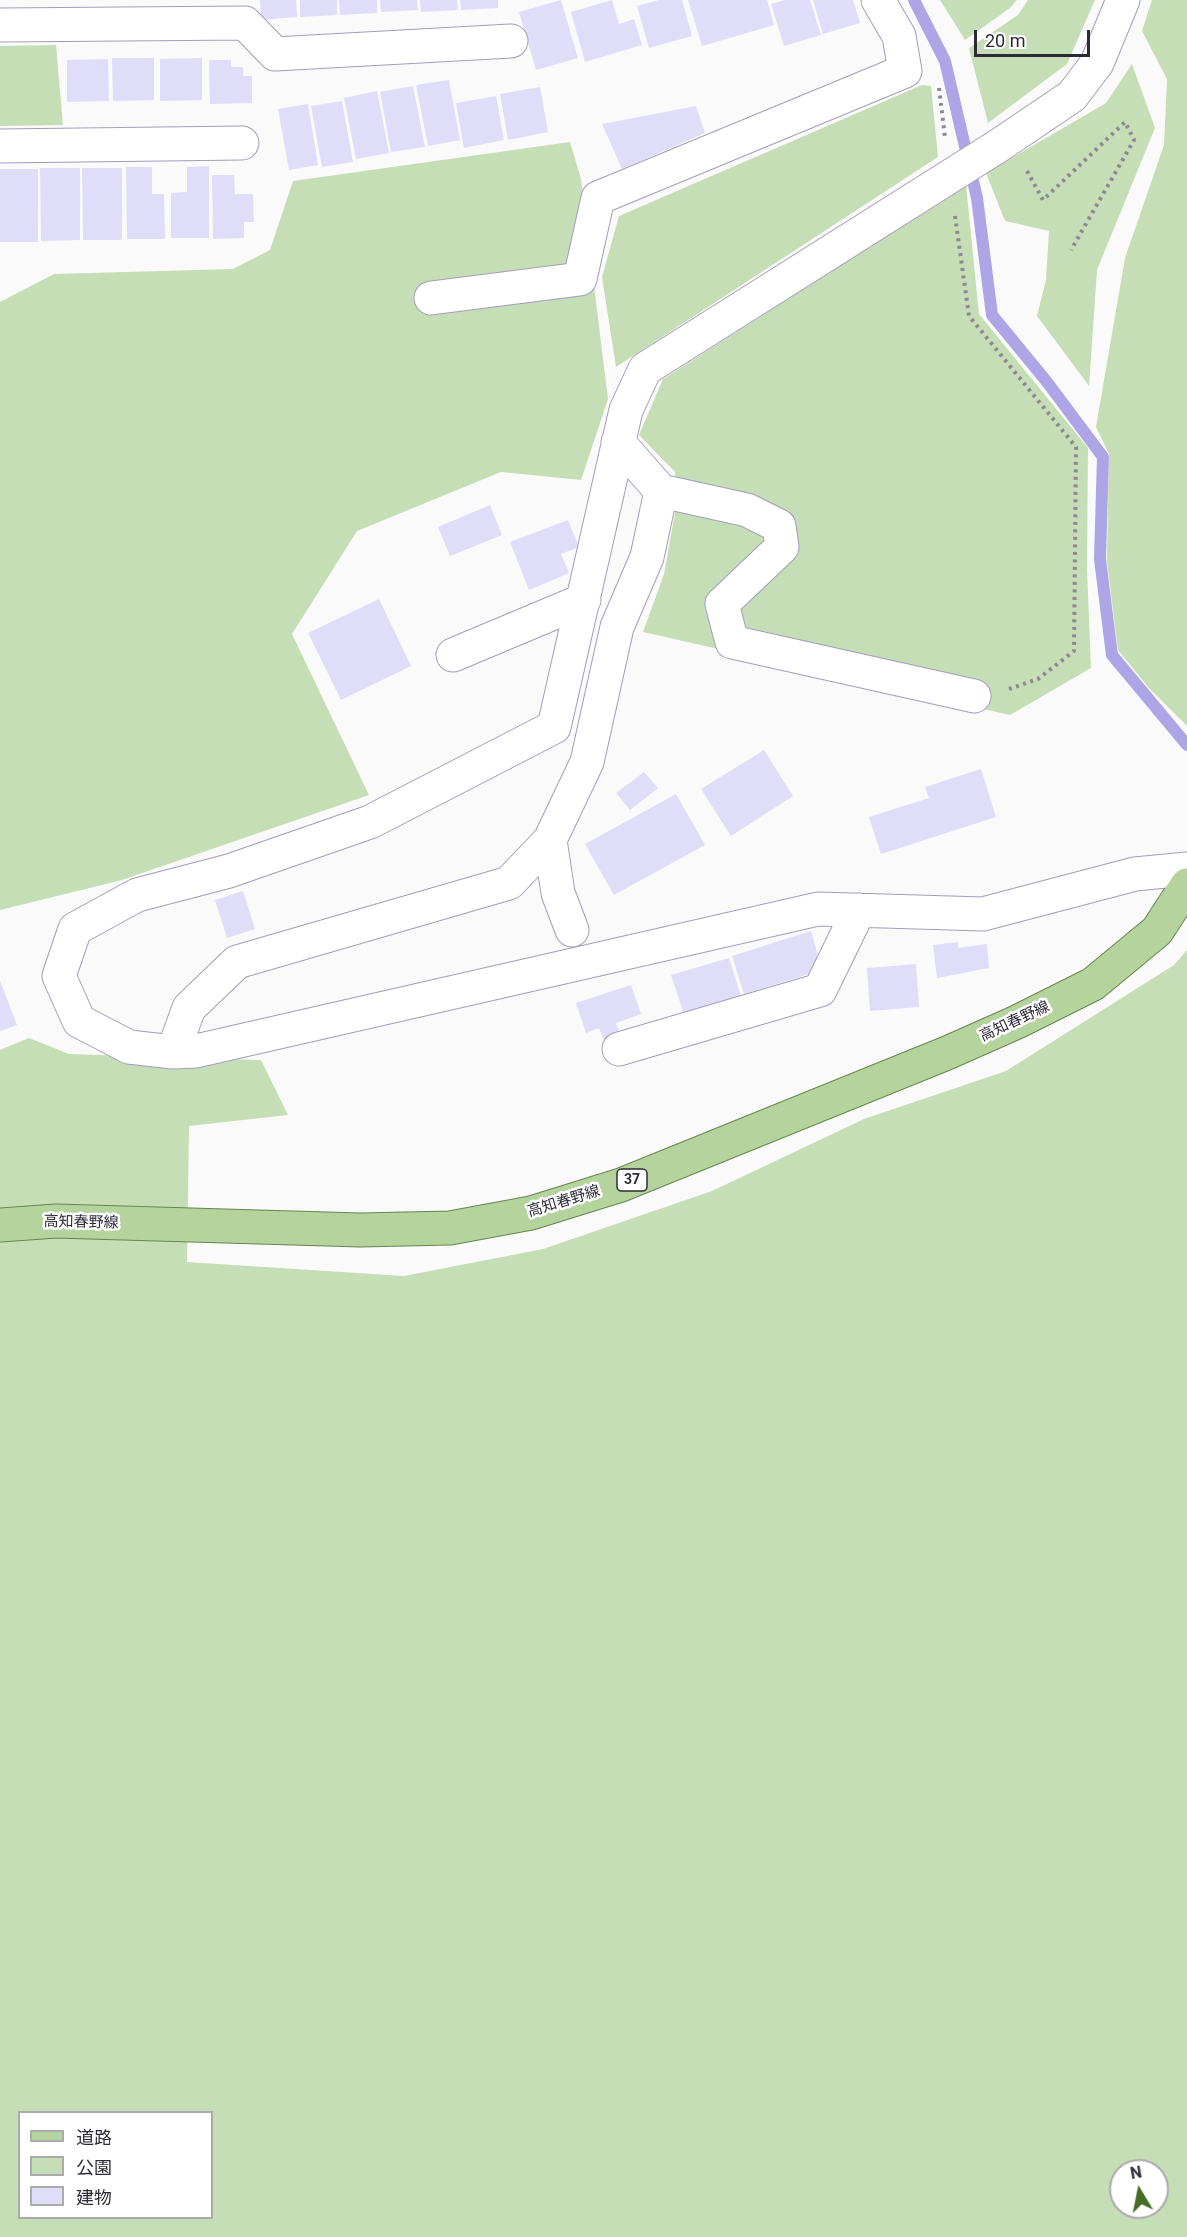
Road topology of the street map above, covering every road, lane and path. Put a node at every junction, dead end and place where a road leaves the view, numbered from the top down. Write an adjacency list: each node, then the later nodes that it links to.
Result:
1 (878, 0): 6 (street)
2 (1123, 0): 7 (street)
3 (244, 12): 4 (street); 5 (street)
4 (0, 25)
5 (511, 41)
6 (905, 71): 9 (path); 13 (street)
7 (1009, 138): 12 (path); 14 (street)
8 (242, 143): 10 (street)
9 (946, 143)
10 (0, 147)
11 (955, 212): 18 (path)
12 (1071, 250)
13 (431, 298)
14 (618, 442): 15 (street); 16 (street)
15 (661, 491): 18 (street); 19 (street)
16 (584, 600): 17 (street); 25 (street)
17 (453, 655)
18 (974, 696)
19 (550, 840): 23 (street); 25 (street)
20 (1187, 869): 22 (street)
21 (1187, 885): 26 (main road, 高知春野線 / 37)
22 (859, 910): 24 (street); 25 (street)
23 (572, 930)
24 (619, 1049)
25 (173, 1052)
26 (0, 1225)

